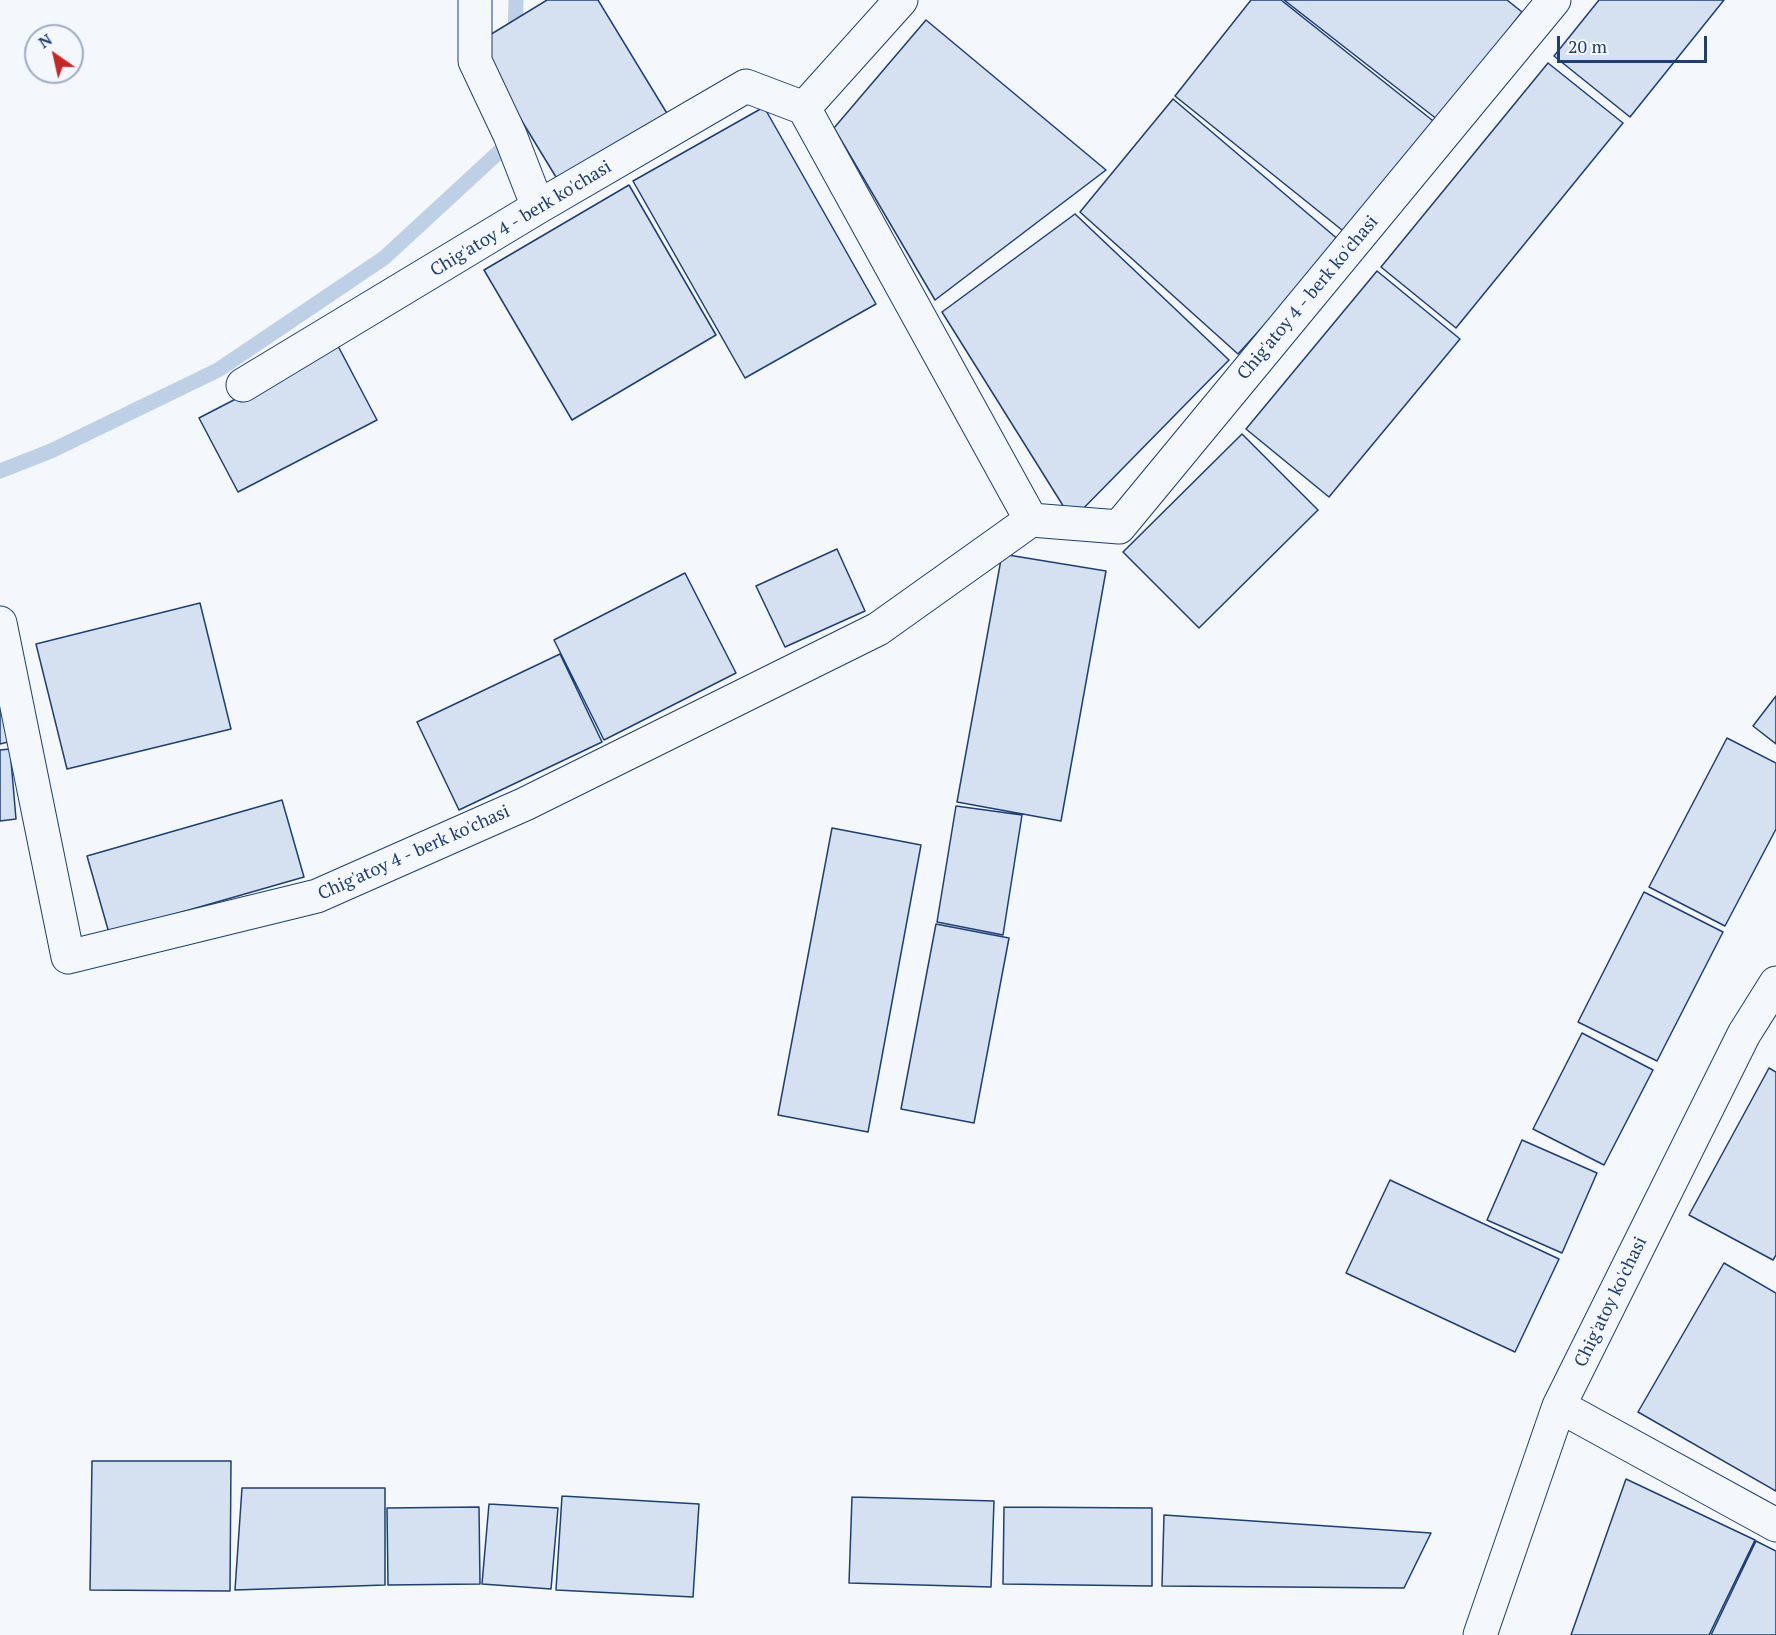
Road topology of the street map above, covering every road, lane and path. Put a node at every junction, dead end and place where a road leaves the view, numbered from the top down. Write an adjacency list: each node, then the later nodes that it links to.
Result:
1 (475, 0): 5 (street)
2 (901, 0): 4 (street)
3 (1554, 0): 7 (street, Chig'atoy 4 - berk ko'chasi)
4 (804, 108): 5 (street, Chig'atoy 4 - berk ko'chasi); 7 (street)
5 (538, 207): 6 (street, Chig'atoy 4 - berk ko'chasi)
6 (243, 385)
7 (1031, 520): 8 (street, Chig'atoy 4 - berk ko'chasi)
8 (0, 623)
9 (1776, 983): 10 (street, Chig'atoy ko'chasi)
10 (1559, 1407): 11 (street); 12 (street, Chig'atoy ko'chasi)
11 (1776, 1525)
12 (1480, 1635)

